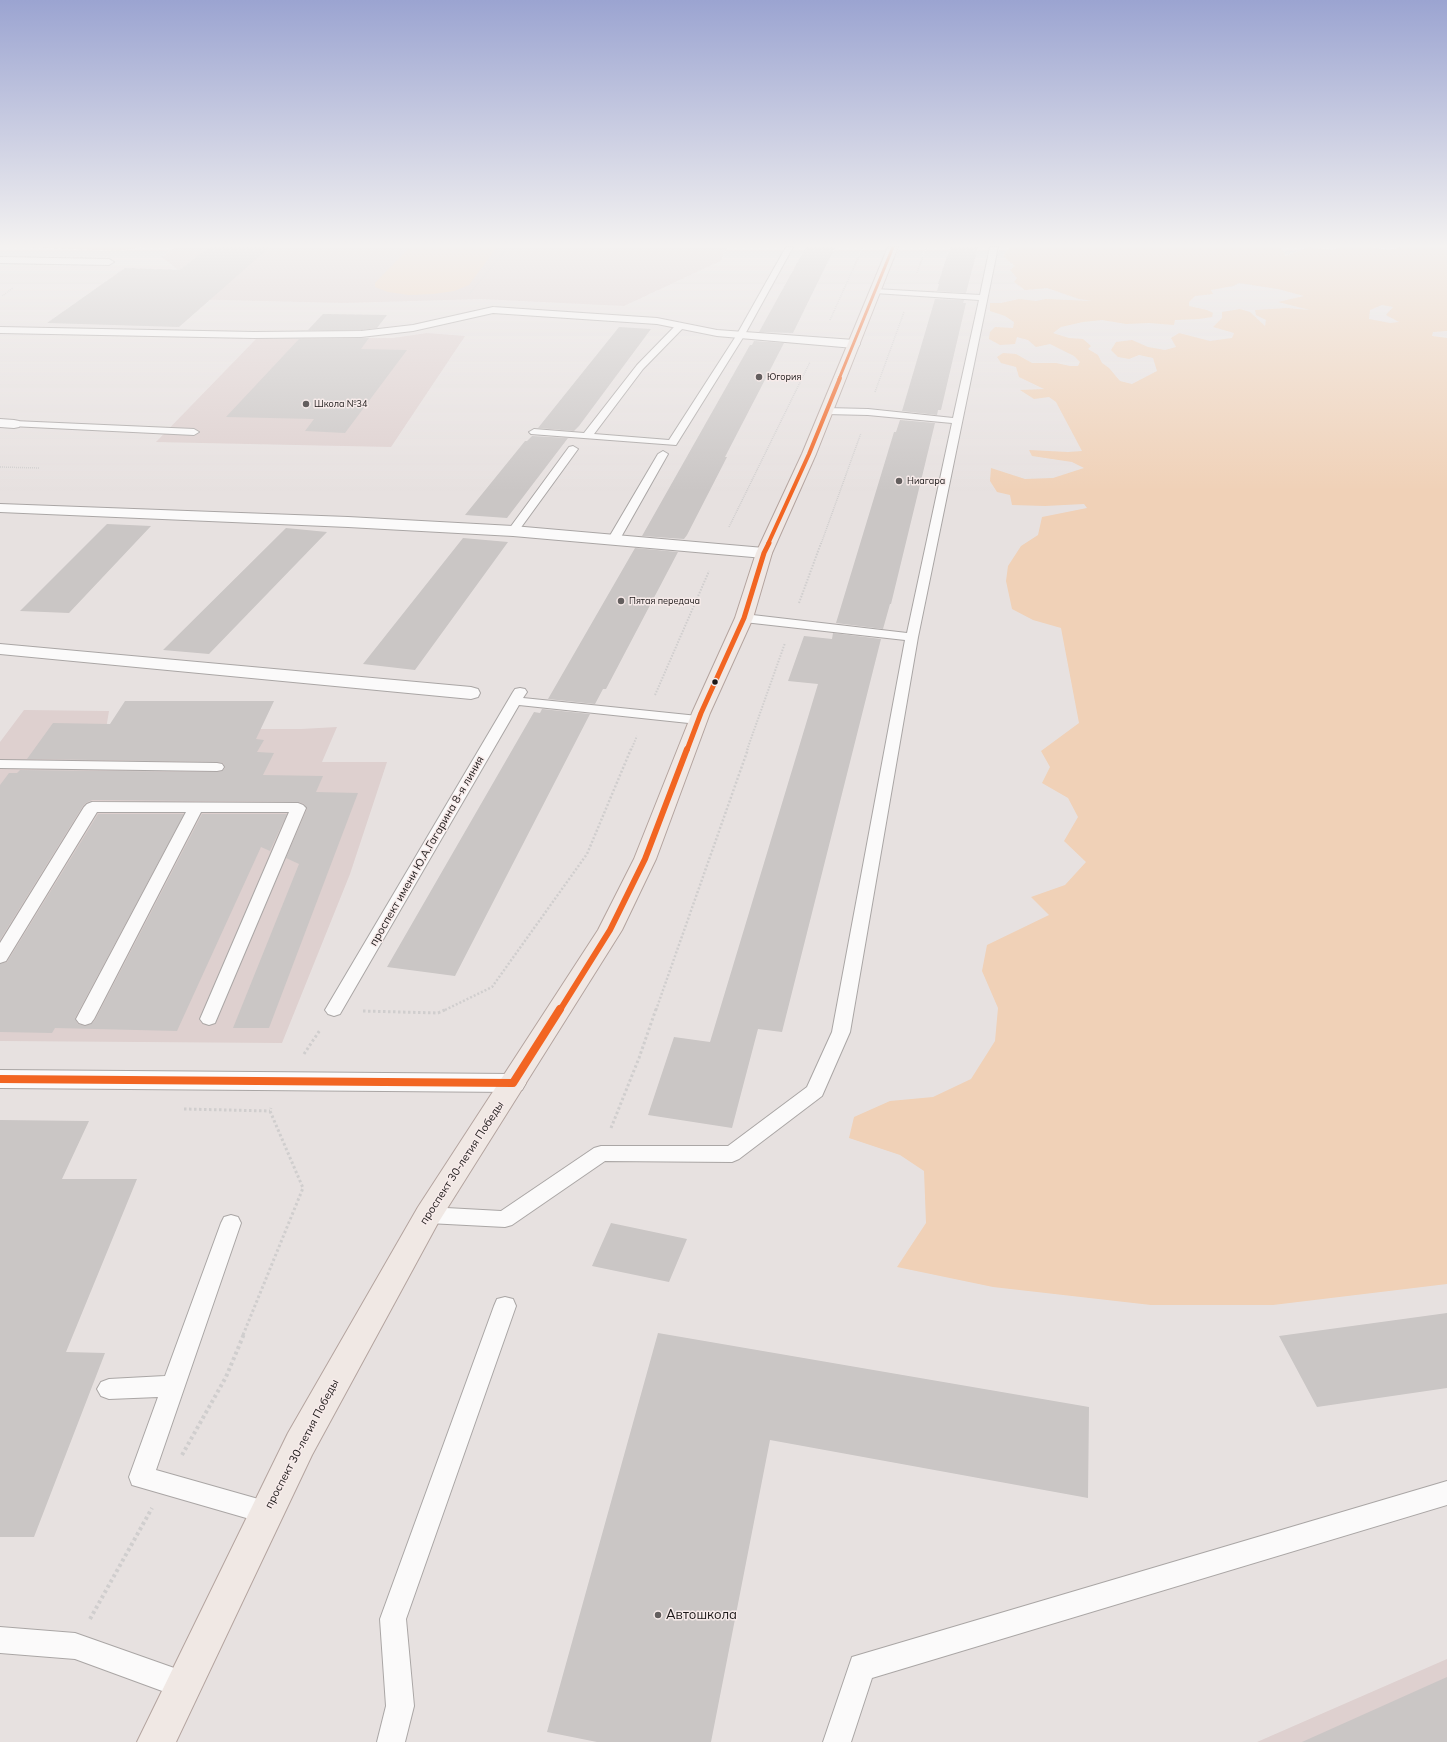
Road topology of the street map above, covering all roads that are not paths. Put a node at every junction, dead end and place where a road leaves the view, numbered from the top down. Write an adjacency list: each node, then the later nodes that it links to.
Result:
1 (411, 328): 7 (street)
2 (678, 328): 16 (lane)
3 (696, 328): 8 (street)
4 (744, 328): 8 (lane)
5 (861, 328): 9 (main road, проспект 30-летия Победы)
6 (978, 328): 11 (lane)
7 (0, 330)
8 (740, 336): 9 (street); 16 (lane)
9 (854, 344): 10 (main road, проспект 30-летия Победы)
10 (826, 411): 11 (lane); 22 (main road, проспект 30-летия Победы)
11 (958, 421): 24 (lane)
12 (0, 423): 13 (street)
13 (14, 424): 14 (lane)
14 (194, 432)
15 (534, 432): 16 (lane)
16 (588, 435)
17 (573, 449): 20 (lane)
18 (663, 454): 21 (lane)
19 (0, 508): 20 (street)
20 (513, 531): 21 (street)
21 (614, 539): 22 (street)
22 (764, 552): 23 (main road, проспект 30-летия Победы)
23 (744, 618): 24 (lane); 27 (main road, проспект 30-летия Победы)
24 (912, 637): 37 (lane)
25 (0, 649): 26 (street)
26 (471, 693)
27 (698, 720): 32 (lane, проспект имени Ю.А.Гагарина 8-я линия); 36 (main road, проспект 30-летия Победы)
28 (0, 764): 29 (lane)
29 (217, 767)
30 (196, 808): 31 (lane); 33 (lane); 34 (lane)
31 (0, 957)
32 (334, 1010)
33 (85, 1019)
34 (209, 1019)
35 (0, 1079): 36 (street)
36 (513, 1083): 37 (main road, проспект 30-летия Победы)
37 (428, 1215): 43 (main road, проспект 30-летия Победы)
38 (232, 1223): 40 (lane)
39 (505, 1306): 47 (lane)
40 (174, 1386): 41 (lane); 43 (lane)
41 (109, 1389)
42 (1447, 1493): 48 (lane)
43 (267, 1512): 45 (main road, проспект 30-летия Победы)
44 (0, 1640): 45 (lane)
45 (184, 1685): 46 (main road, проспект 30-летия Победы)
46 (156, 1742)
47 (391, 1742)
48 (837, 1742)

